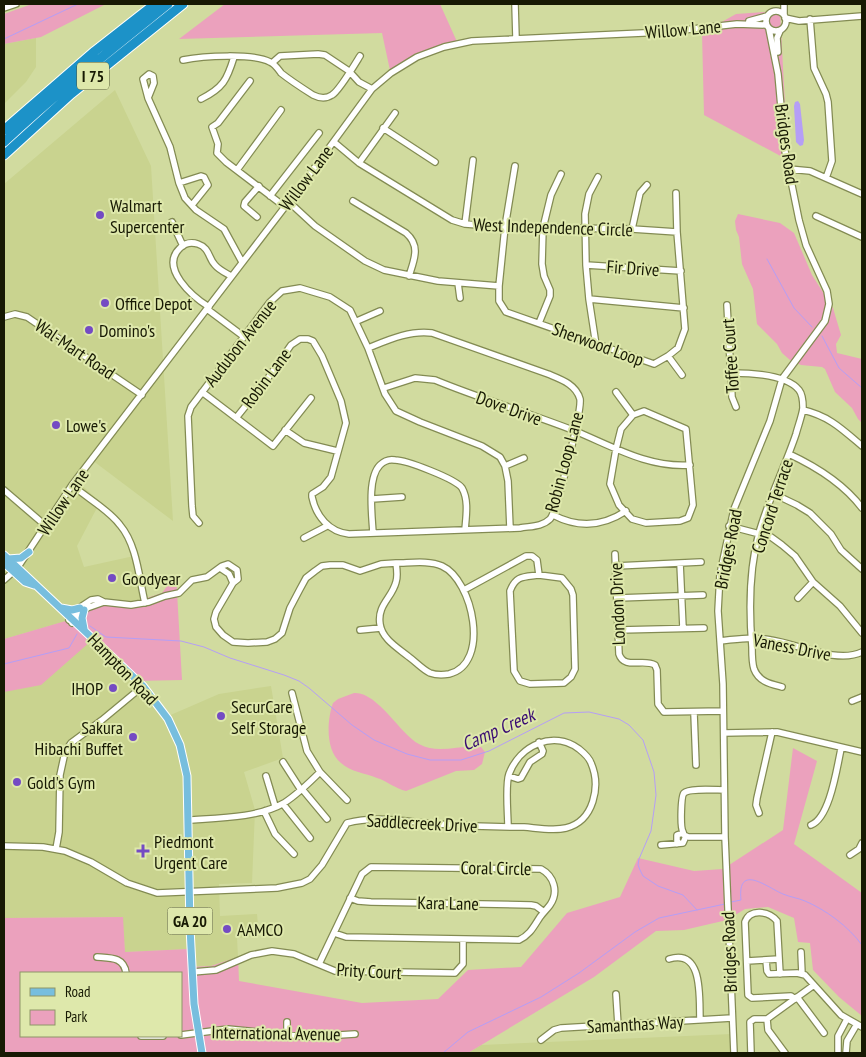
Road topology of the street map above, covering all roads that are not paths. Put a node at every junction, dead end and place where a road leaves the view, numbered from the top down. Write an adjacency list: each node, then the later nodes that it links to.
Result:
1 (16, 4): 8 (street)
2 (156, 4): 32 (highway, I 75)
3 (168, 4): 34 (highway)
4 (183, 4): 36 (highway, I 75)
5 (515, 4): 18 (street)
6 (780, 4): 9 (street)
7 (784, 4): 12 (street)
8 (4, 8)
9 (775, 11): 11 (street); 12 (street)
10 (860, 14): 13 (street)
11 (767, 16): 15 (street, Willow Lane); 16 (street)
12 (784, 16): 14 (street); 17 (street)
13 (810, 19): 14 (street); 45 (street)
14 (799, 21): 17 (street)
15 (737, 24): 16 (street, Willow Lane); 18 (street, Willow Lane)
16 (768, 27): 17 (street); 24 (street, Bridges Road)
17 (782, 29): 24 (street, Bridges Road)
18 (516, 38): 26 (street, Willow Lane)
19 (360, 56): 23 (street)
20 (234, 57): 21 (street); 22 (street); 28 (street)
21 (183, 60)
22 (272, 63): 23 (street); 23 (street)
23 (349, 71): 26 (street)
24 (778, 74): 41 (street, Bridges Road)
25 (250, 81): 42 (street)
26 (372, 89): 35 (street, Willow Lane)
27 (148, 98): 46 (street)
28 (201, 99)
29 (281, 110): 42 (street)
30 (395, 113): 31 (street)
31 (383, 128): 38 (street); 39 (street)
32 (4, 130)
33 (319, 133): 51 (street)
34 (4, 142)
35 (334, 142): 39 (street, West Independence Circle); 53 (street, Willow Lane)
36 (5, 154)
37 (473, 160): 59 (street)
38 (436, 162)
39 (359, 163): 59 (street, West Independence Circle)
40 (515, 166): 60 (street, Sherwood Loop)
41 (788, 169): 45 (street); 89 (street, Bridges Road)
42 (237, 170): 48 (street)
43 (561, 174): 61 (street)
44 (598, 177): 62 (street)
45 (826, 178): 50 (street)
46 (179, 183): 54 (street); 54 (street)
47 (647, 184): 63 (street)
48 (259, 186): 51 (street); 57 (street)
49 (676, 193): 64 (street, Sherwood Loop)
50 (862, 194)
51 (270, 196): 55 (street)
52 (353, 201): 71 (street)
53 (289, 202): 55 (street, Willow Lane); 71 (street)
54 (192, 205): 67 (street)
55 (285, 207): 67 (street, Willow Lane)
56 (816, 216): 65 (street)
57 (257, 217)
58 (172, 222): 66 (street)
59 (465, 224): 60 (street, West Independence Circle)
60 (505, 227): 61 (street, West Independence Circle); 73 (street, Sherwood Loop)
61 (544, 228): 62 (street, West Independence Circle); 82 (street)
62 (586, 228): 63 (street, West Independence Circle); 68 (street)
63 (632, 229): 64 (street, West Independence Circle)
64 (677, 232): 69 (street, Sherwood Loop)
65 (862, 237)
66 (183, 246): 70 (street); 77 (street)
67 (242, 262): 70 (street, Willow Lane)
68 (586, 265): 69 (street, Fir Drive); 75 (street)
69 (681, 271): 78 (street, Sherwood Loop)
70 (231, 276): 77 (street, Willow Lane)
71 (409, 276): 72 (street)
72 (458, 283): 73 (street); 74 (street)
73 (499, 286): 82 (street, Sherwood Loop)
74 (460, 298)
75 (589, 300): 78 (street); 84 (street)
76 (727, 305): 87 (street, Toffee Court)
77 (208, 308): 83 (street); 93 (street, Willow Lane)
78 (684, 308): 86 (street, Sherwood Loop)
79 (380, 311): 81 (street)
80 (4, 317): 93 (street, Wal-Mart Road)
81 (356, 321): 83 (street, Audubon Avenue); 85 (street, Audubon Avenue)
82 (539, 323): 84 (street, Sherwood Loop)
83 (243, 336): 91 (street, Audubon Avenue)
84 (596, 345): 86 (street, Sherwood Loop)
85 (368, 348): 90 (street, Audubon Avenue); 100 (street, Robin Loop Lane)
86 (668, 356): 88 (street)
87 (731, 373): 89 (street); 95 (street, Toffee Court)
88 (682, 375)
89 (782, 379): 96 (street); 119 (street, Bridges Road)
90 (384, 388): 100 (street, Dove Drive); 107 (street, Audubon Avenue)
91 (202, 392): 98 (street); 116 (street, Audubon Avenue)
92 (616, 392): 97 (street)
93 (142, 395): 108 (street, Willow Lane)
94 (311, 398): 99 (street)
95 (736, 406)
96 (803, 410): 101 (street); 104 (street, Concord Terrace)
97 (633, 415): 102 (street); 106 (street)
98 (236, 418): 99 (street); 103 (street, Robin Lane)
99 (284, 430): 103 (street)
100 (575, 431): 102 (street, Dove Drive); 115 (street, Robin Loop Lane)
101 (862, 446)
102 (616, 449): 106 (street, Dove Drive); 114 (street)
103 (337, 451): 118 (street, Robin Lane)
104 (789, 454): 110 (street, Concord Terrace); 113 (street)
105 (524, 458): 107 (street)
106 (690, 465): 114 (street)
107 (505, 466): 120 (street)
108 (72, 485): 117 (street, Willow Lane); 143 (street)
109 (4, 490): 117 (street)
110 (774, 494): 123 (street, Concord Terrace); 131 (street)
111 (402, 497): 112 (street)
112 (372, 499): 121 (street); 122 (street)
113 (862, 508)
114 (626, 511): 115 (street)
115 (553, 515): 120 (street, Robin Loop Lane)
116 (199, 523)
117 (46, 526): 125 (street, Willow Lane)
118 (327, 526): 122 (street); 124 (street)
119 (729, 526): 123 (street); 155 (street, Bridges Road)
120 (510, 528): 121 (street, Robin Loop Lane)
121 (465, 530): 122 (street, Robin Loop Lane)
122 (372, 533)
123 (759, 533): 136 (street); 154 (street, Concord Terrace)
124 (304, 538)
125 (29, 552): 127 (main road); 133 (street, Willow Lane)
126 (615, 554): 132 (street, London Drive)
127 (5, 559): 133 (main road, Hampton Road / GA 20)
128 (701, 562): 129 (street)
129 (680, 563): 132 (street); 140 (street)
130 (396, 564): 138 (street); 143 (street); 147 (street)
131 (861, 565)
132 (616, 566): 141 (street, London Drive)
133 (15, 570): 135 (street, Willow Lane); 137 (main road, Hampton Road / GA 20); 137 (main road, Hampton Road / GA 20)
134 (540, 575): 134 (street); 138 (street)
135 (4, 580)
136 (812, 582): 142 (street); 153 (street)
137 (39, 588): 144 (main road, Hampton Road / GA 20)
138 (464, 590): 147 (street)
139 (703, 595): 140 (street)
140 (681, 596): 141 (street); 148 (street)
141 (618, 598): 152 (street, London Drive)
142 (798, 598)
143 (145, 603): 145 (street)
144 (61, 608): 145 (main road); 146 (main road, Hampton Road / GA 20)
145 (82, 609): 146 (street); 150 (main road)
146 (72, 620): 150 (main road, Hampton Road / GA 20)
147 (381, 628): 151 (street)
148 (683, 628): 149 (street); 152 (street)
149 (704, 628)
150 (84, 629): 157 (main road, Hampton Road / GA 20)
151 (360, 630)
152 (619, 630): 162 (street, London Drive)
153 (862, 633)
154 (751, 638): 155 (street, Vaness Drive); 156 (street, Vaness Drive); 158 (street, Concord Terrace)
155 (720, 641): 163 (street, Bridges Road)
156 (862, 652)
157 (143, 686): 182 (main road, Hampton Road / GA 20); 191 (street)
158 (782, 687)
159 (292, 693): 171 (street)
160 (862, 697): 161 (street)
161 (852, 701)
162 (694, 712): 163 (street, London Drive); 170 (street)
163 (723, 712): 165 (street, Bridges Road)
164 (772, 732): 165 (street); 167 (street); 180 (street)
165 (724, 733): 175 (street, Bridges Road)
166 (539, 742): 173 (street); 173 (street); 184 (street, Saddlecreek Drive)
167 (841, 748): 168 (street); 183 (street)
168 (862, 752)
169 (283, 762): 174 (street)
170 (696, 765)
171 (320, 772): 174 (street); 176 (street)
172 (266, 776): 178 (street)
173 (508, 776): 184 (street)
174 (302, 790): 177 (street); 181 (street)
175 (724, 790): 185 (street); 186 (street, Bridges Road)
176 (347, 800)
177 (282, 804): 178 (street); 187 (street)
178 (275, 806): 179 (street)
179 (264, 811): 182 (street); 192 (street)
180 (759, 813)
181 (327, 819)
182 (189, 820): 194 (main road, Hampton Road / GA 20)
183 (811, 824)
184 (508, 827): 194 (street, Saddlecreek Drive)
185 (684, 834): 186 (street); 189 (street)
186 (725, 837): 213 (street, Bridges Road)
187 (310, 838)
188 (862, 843): 193 (street)
189 (661, 845)
190 (4, 846): 191 (street, Saddlecreek Drive)
191 (56, 849): 194 (street, Saddlecreek Drive)
192 (294, 854)
193 (850, 855)
194 (189, 892): 207 (main road, Hampton Road / GA 20)
195 (350, 898): 196 (street, Kara Lane); 196 (street, Coral Circle); 197 (street, Coral Circle)
196 (544, 912): 198 (street, Coral Circle)
197 (334, 933): 198 (street, Coral Circle); 205 (street, Coral Circle)
198 (463, 939): 205 (street, Prity Court)
199 (801, 952): 209 (street)
200 (96, 958): 206 (street)
201 (669, 959): 216 (street)
202 (779, 959): 203 (street); 204 (street); 208 (street)
203 (766, 960): 204 (street); 208 (street)
204 (747, 961): 212 (street)
205 (319, 964): 207 (street, Prity Court)
206 (126, 972)
207 (193, 972): 220 (main road, Hampton Road / GA 20)
208 (780, 974): 209 (street)
209 (802, 974): 210 (street)
210 (814, 985): 212 (street); 215 (street)
211 (616, 994): 218 (street)
212 (796, 998): 214 (street); 221 (street)
213 (732, 1018): 216 (street, Samanthas Way); 227 (street, Bridges Road)
214 (767, 1019): 228 (street); 229 (street)
215 (847, 1019): 219 (street); 230 (street)
216 (700, 1020): 218 (street, Samanthas Way)
217 (287, 1022): 224 (street)
218 (618, 1024): 225 (street, Samanthas Way)
219 (860, 1026): 231 (street)
220 (198, 1033): 223 (street, International Avenue); 224 (street, International Avenue); 226 (main road, Hampton Road / GA 20)
221 (824, 1033)
222 (355, 1034): 224 (street, International Avenue)
223 (182, 1035)
224 (287, 1036)
225 (542, 1040)
226 (202, 1053)
227 (734, 1053)
228 (751, 1053)
229 (785, 1053)
230 (838, 1053)
231 (846, 1053)

